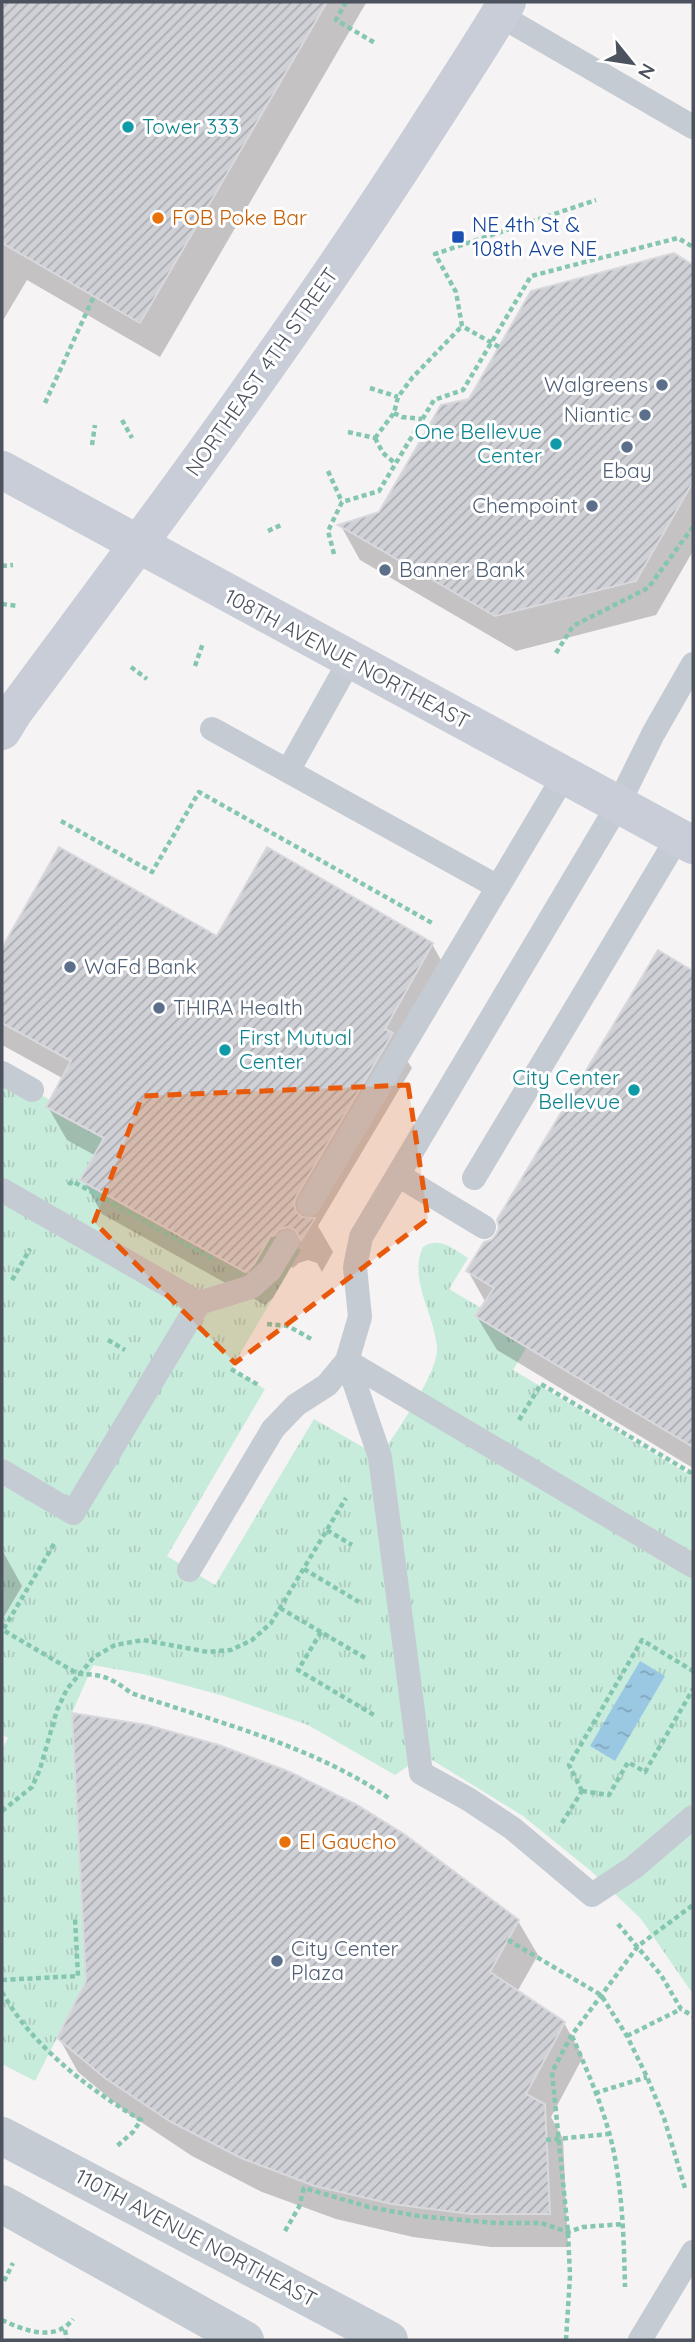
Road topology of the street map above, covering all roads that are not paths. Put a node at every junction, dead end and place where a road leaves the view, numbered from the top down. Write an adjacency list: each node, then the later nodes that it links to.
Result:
1 (503, 8): 2 (lane); 4 (main road, NORTHEAST 4TH STREET)
2 (693, 127)
3 (2, 470): 4 (main road, 108TH AVENUE NORTHEAST)
4 (138, 546): 5 (main road, 108TH AVENUE NORTHEAST); 8 (main road, NORTHEAST 4TH STREET)
5 (349, 660): 9 (lane); 10 (main road, 108TH AVENUE NORTHEAST)
6 (693, 664): 11 (lane)
7 (212, 729): 9 (lane)
8 (2, 731)
9 (288, 771): 13 (lane)
10 (564, 776): 11 (main road, 108TH AVENUE NORTHEAST); 13 (lane)
11 (618, 805): 12 (main road, 108TH AVENUE NORTHEAST); 16 (lane)
12 (685, 841): 17 (lane)
13 (498, 887): 19 (lane)
14 (2, 1073): 15 (lane)
15 (32, 1090)
16 (398, 1175): 20 (lane); 23 (lane)
17 (474, 1178)
18 (2, 1190): 22 (lane)
19 (309, 1204)
20 (484, 1227)
21 (287, 1242): 22 (lane)
22 (200, 1303): 24 (lane)
23 (347, 1361): 25 (lane); 26 (lane); 27 (lane)
24 (2, 1471)
25 (693, 1566)
26 (189, 1570)
27 (693, 1817)
28 (8, 2145): 32 (street, 110TH AVENUE NORTHEAST)
29 (2, 2204): 31 (street)
30 (693, 2252): 33 (lane)
31 (245, 2340)
32 (389, 2340)
33 (640, 2340)

